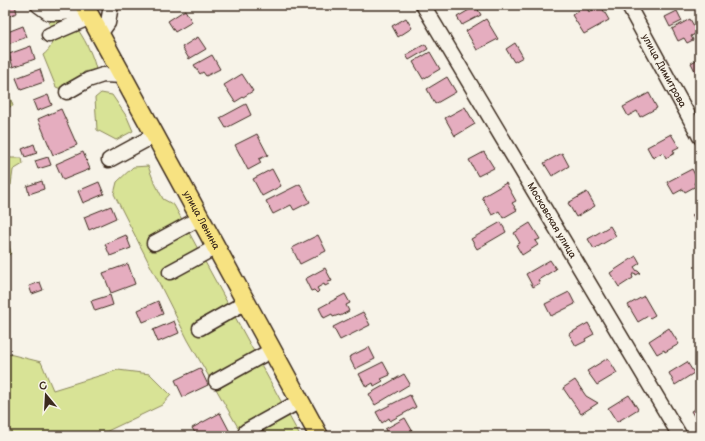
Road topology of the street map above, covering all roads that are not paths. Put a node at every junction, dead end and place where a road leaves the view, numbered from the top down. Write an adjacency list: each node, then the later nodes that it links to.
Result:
1 (38, 5): 5 (street)
2 (111, 5): 6 (street)
3 (423, 5): 24 (street, Московская улица)
4 (628, 5): 11 (street, улица Димитрова)
5 (87, 10): 6 (main road, улица Ленина); 7 (street)
6 (100, 34): 8 (main road, улица Ленина)
7 (49, 35)
8 (123, 76): 9 (street); 10 (main road, улица Ленина)
9 (67, 92)
10 (155, 135): 12 (street); 13 (main road, улица Ленина)
11 (700, 137)
12 (109, 160)
13 (200, 218): 14 (street); 15 (main road, улица Ленина)
14 (154, 243)
15 (216, 247): 16 (street); 17 (main road, улица Ленина)
16 (170, 272)
17 (246, 302): 18 (street); 19 (main road, улица Ленина)
18 (200, 328)
19 (272, 350): 20 (street); 21 (main road, улица Ленина)
20 (216, 381)
21 (300, 401): 22 (street); 23 (main road, улица Ленина)
22 (246, 431)
23 (319, 436)
24 (680, 436)

